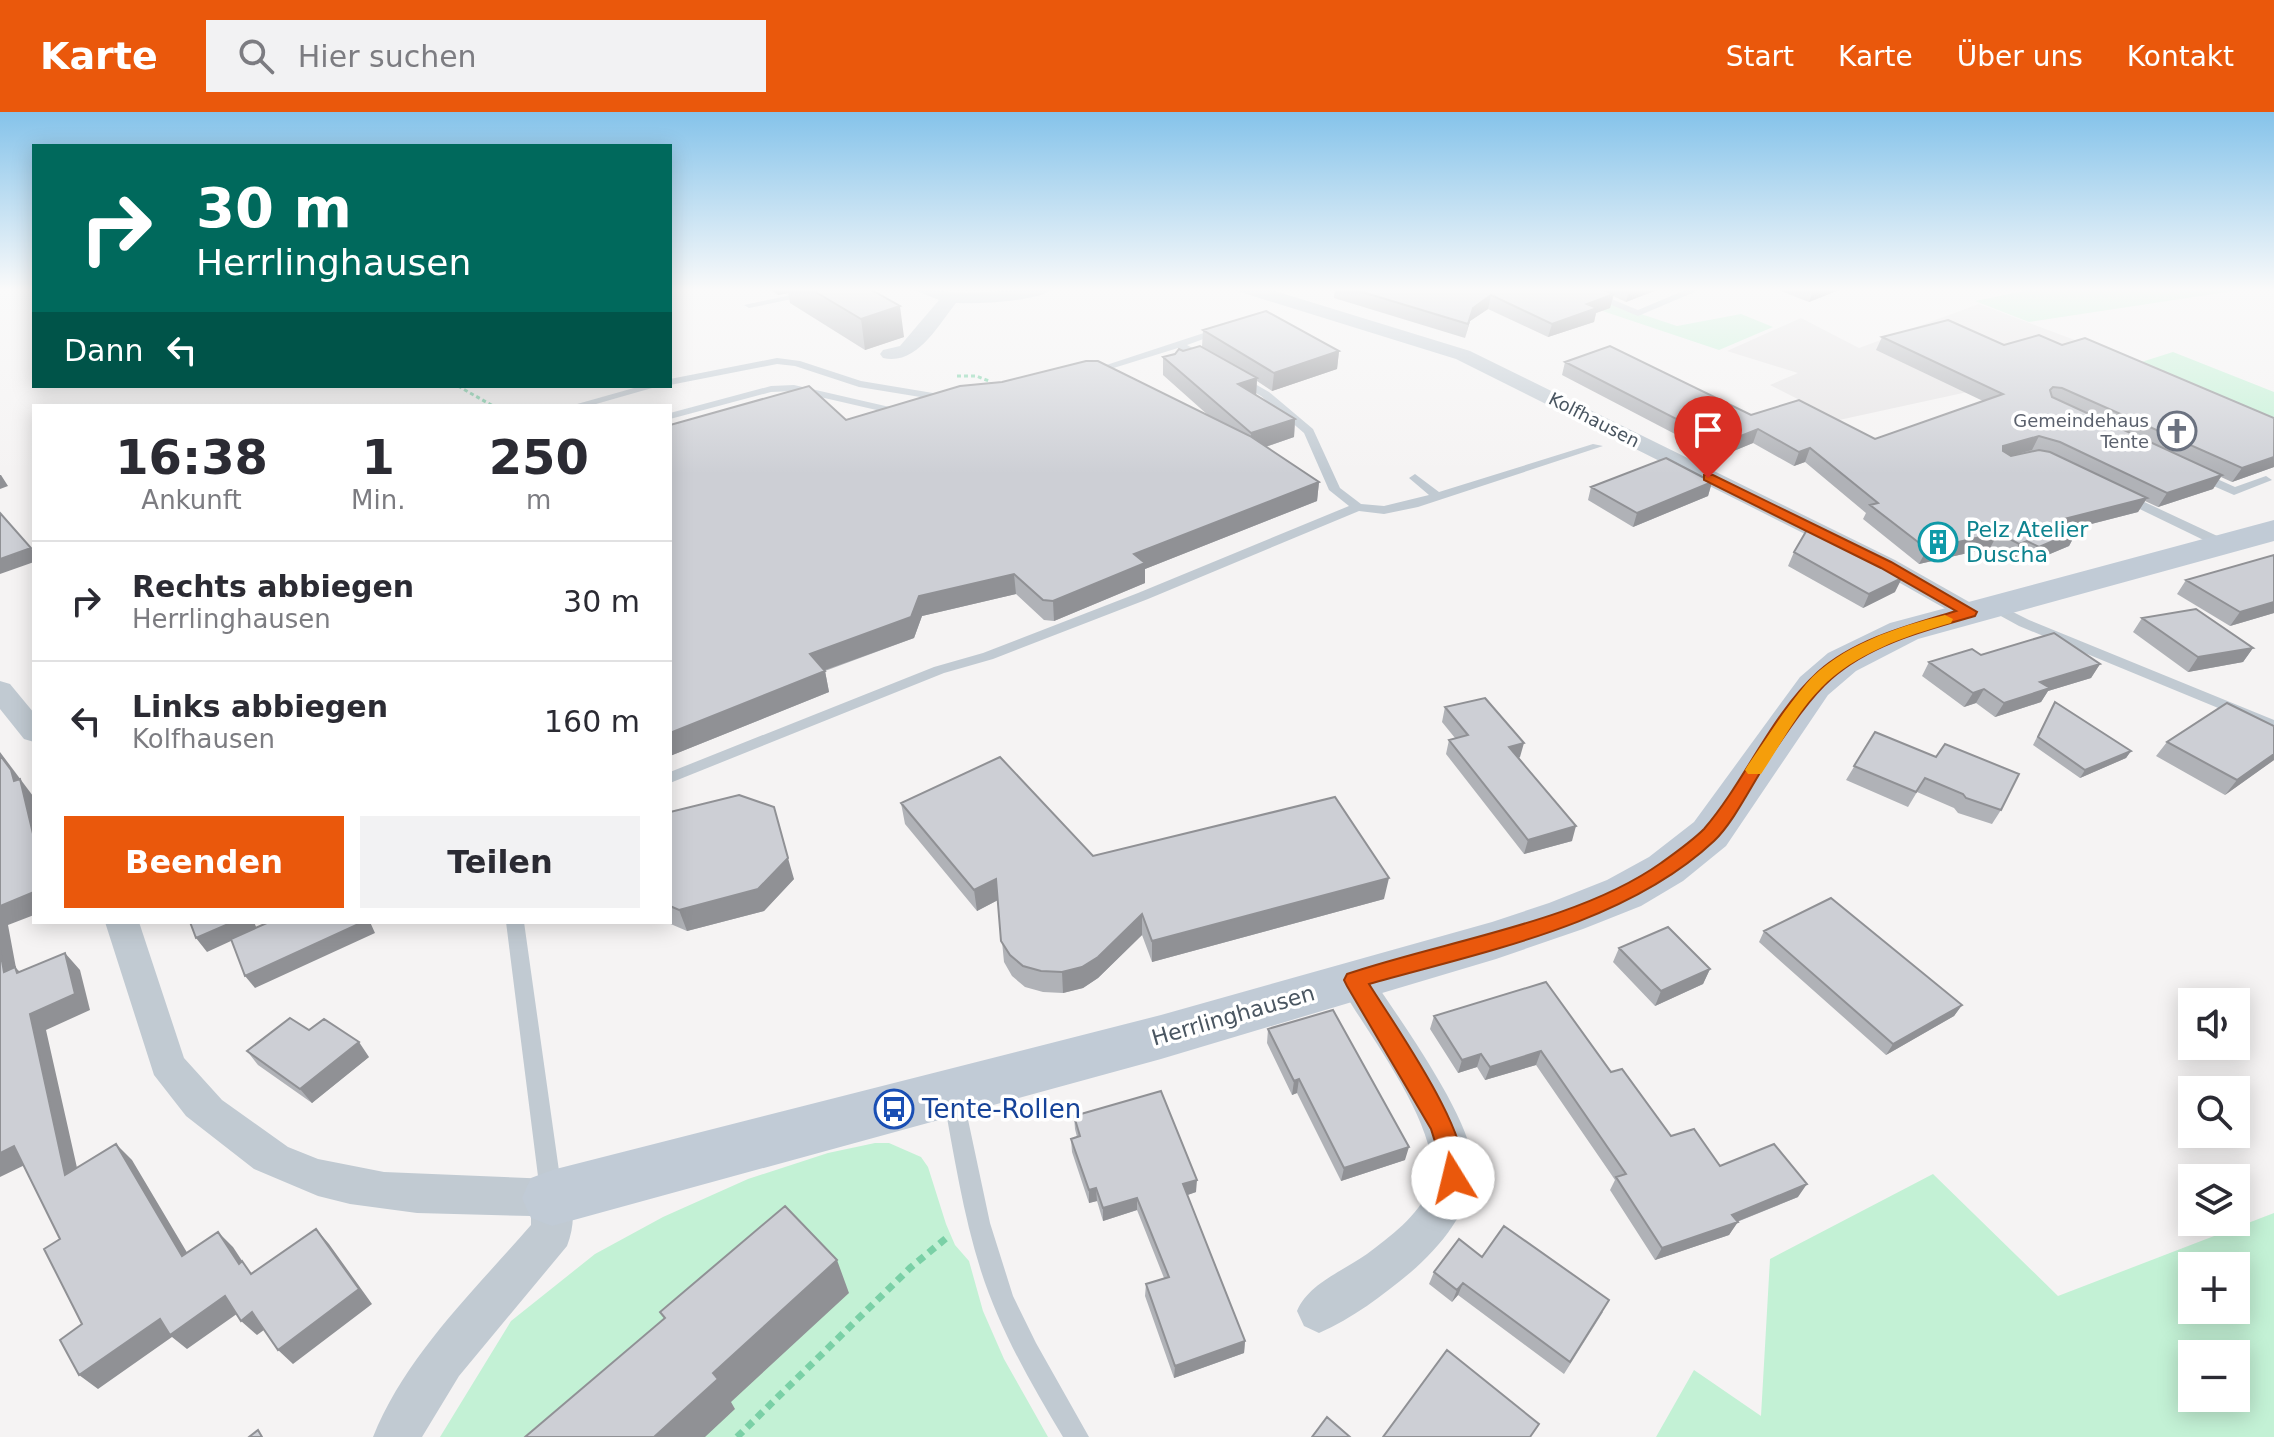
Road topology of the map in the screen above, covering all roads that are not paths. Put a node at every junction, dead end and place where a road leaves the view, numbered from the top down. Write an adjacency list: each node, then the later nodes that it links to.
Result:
1 (900, 350): 5 (street)
2 (1161, 350): 8 (lane)
3 (1189, 350): 6 (lane)
4 (1446, 350): 24 (street, Kolfhausen)
5 (898, 352)
6 (1216, 365)
7 (1228, 373): 21 (lane)
8 (1081, 375)
9 (672, 382): 12 (lane)
10 (646, 388): 13 (lane)
11 (974, 397): 12 (lane)
12 (953, 399): 14 (lane)
13 (584, 404)
14 (672, 415)
15 (1597, 446): 20 (lane)
16 (2192, 471): 18 (lane)
17 (1415, 478): 20 (lane)
18 (2271, 481)
19 (2113, 491): 23 (lane)
20 (1438, 497): 21 (lane)
21 (1358, 507): 28 (lane)
22 (2274, 530): 23 (street, Herrlinghausen)
23 (2223, 544): 24 (street, Herrlinghausen)
24 (1981, 609): 26 (lane); 31 (street, Herrlinghausen)
25 (0, 690): 27 (street)
26 (2274, 726)
27 (32, 730)
28 (672, 777)
29 (123, 924): 33 (street, Herrlinghausen)
30 (515, 924): 33 (lane)
31 (1355, 980): 32 (street, Herrlinghausen); 34 (street)
32 (952, 1094): 33 (street, Herrlinghausen); 36 (lane)
33 (552, 1198): 35 (street)
34 (1319, 1311)
35 (396, 1437)
36 (1077, 1437)

